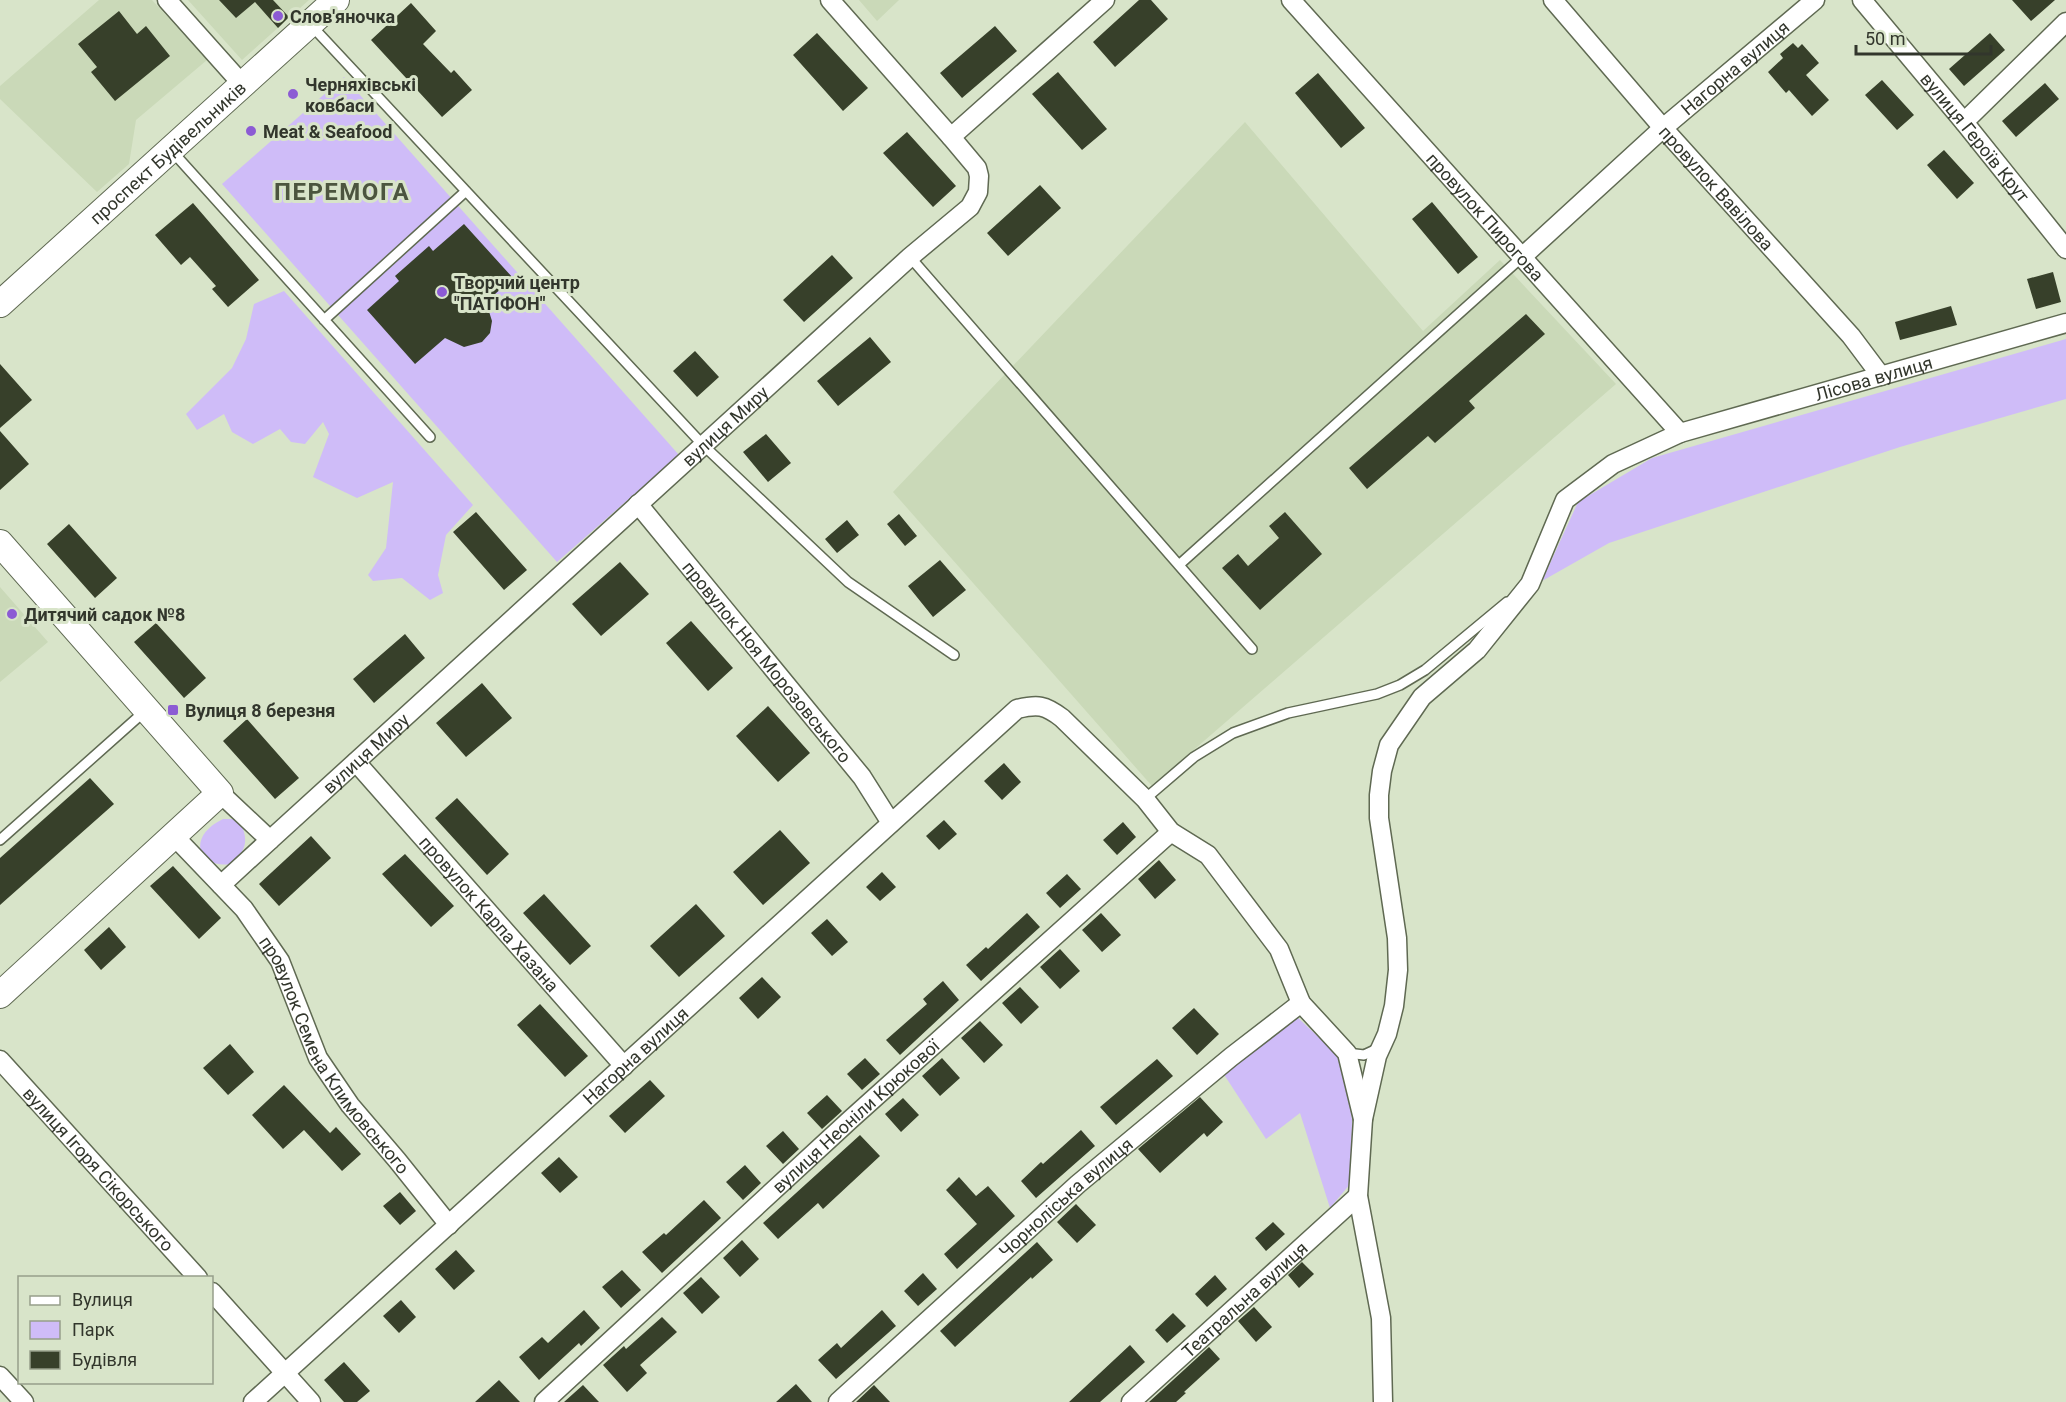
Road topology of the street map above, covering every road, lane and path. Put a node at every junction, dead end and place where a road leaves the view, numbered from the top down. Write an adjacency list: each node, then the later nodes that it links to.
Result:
1 (167, 0): 11 (street)
2 (336, 0): 10 (street, проспект Будівельників)
3 (830, 0): 14 (street, вулиця Миру)
4 (1105, 0): 14 (street)
5 (1291, 0): 18 (street, провулок Пирогова)
6 (1553, 0): 13 (street, провулок Вавілова)
7 (1815, 0): 13 (street, Нагорна вулиця)
8 (1862, 0): 12 (street, вулиця Героїв Крут)
9 (2066, 22): 12 (street)
10 (310, 24): 11 (street, проспект Будівельників); 16 (lane)
11 (242, 84): 15 (street, проспект Будівельників)
12 (1964, 122): 17 (street, вулиця Героїв Крут)
13 (1663, 128): 18 (street, Нагорна вулиця); 23 (street, провулок Вавілова)
14 (951, 137): 19 (street, вулиця Миру)
15 (170, 149): 20 (street, проспект Будівельників); 21 (lane)
16 (466, 192): 21 (lane); 26 (lane)
17 (2066, 249)
18 (1522, 256): 24 (street, провулок Пирогова); 29 (lane)
19 (910, 257): 26 (street, вулиця Миру); 29 (lane)
20 (0, 304)
21 (324, 320): 25 (lane)
22 (2066, 323): 23 (street, Лісова вулиця)
23 (1881, 376): 24 (street, Лісова вулиця)
24 (1680, 433): 30 (street, Лісова вулиця)
25 (430, 437)
26 (703, 445): 27 (street, вулиця Миру); 32 (lane)
27 (638, 504): 34 (street, вулиця Миру); 37 (street, провулок Ноя Морозовського)
28 (0, 543): 33 (street)
29 (1180, 564): 31 (lane)
30 (1530, 584): 36 (lane); 45 (street, Лісова вулиця)
31 (1252, 649)
32 (954, 655)
33 (147, 710): 35 (street); 40 (lane)
34 (356, 762): 41 (street, вулиця Миру); 48 (street, провулок Карпа Хазана)
35 (220, 793): 39 (street); 41 (street)
36 (1145, 799): 37 (street, Нагорна вулиця); 38 (street)
37 (891, 823): 48 (street, Нагорна вулиця)
38 (1171, 832): 44 (street); 59 (street, вулиця Неоніли Крюкової)
39 (174, 836): 42 (street); 43 (street)
40 (0, 840)
41 (270, 840): 42 (street, вулиця Миру)
42 (221, 885): 51 (street, провулок Семена Климовського)
43 (0, 995)
44 (1301, 1003): 46 (street); 60 (street, Чорноліська вулиця)
45 (1382, 1044): 46 (lane); 49 (street, Лісова вулиця)
46 (1347, 1053): 49 (street)
47 (0, 1060): 52 (street, вулиця Ігоря Сікорського)
48 (624, 1066): 51 (street, Нагорна вулиця)
49 (1363, 1119): 50 (street)
50 (1358, 1196): 61 (street, Театральна вулиця); 62 (street)
51 (449, 1225): 54 (street, Нагорна вулиця)
52 (196, 1276)
53 (213, 1293): 54 (street)
54 (285, 1373): 57 (street, Нагорна вулиця); 58 (street)
55 (0, 1376): 56 (street)
56 (24, 1402)
57 (253, 1402)
58 (311, 1402)
59 (544, 1402)
60 (838, 1402)
61 (1131, 1402)
62 (1383, 1402)

